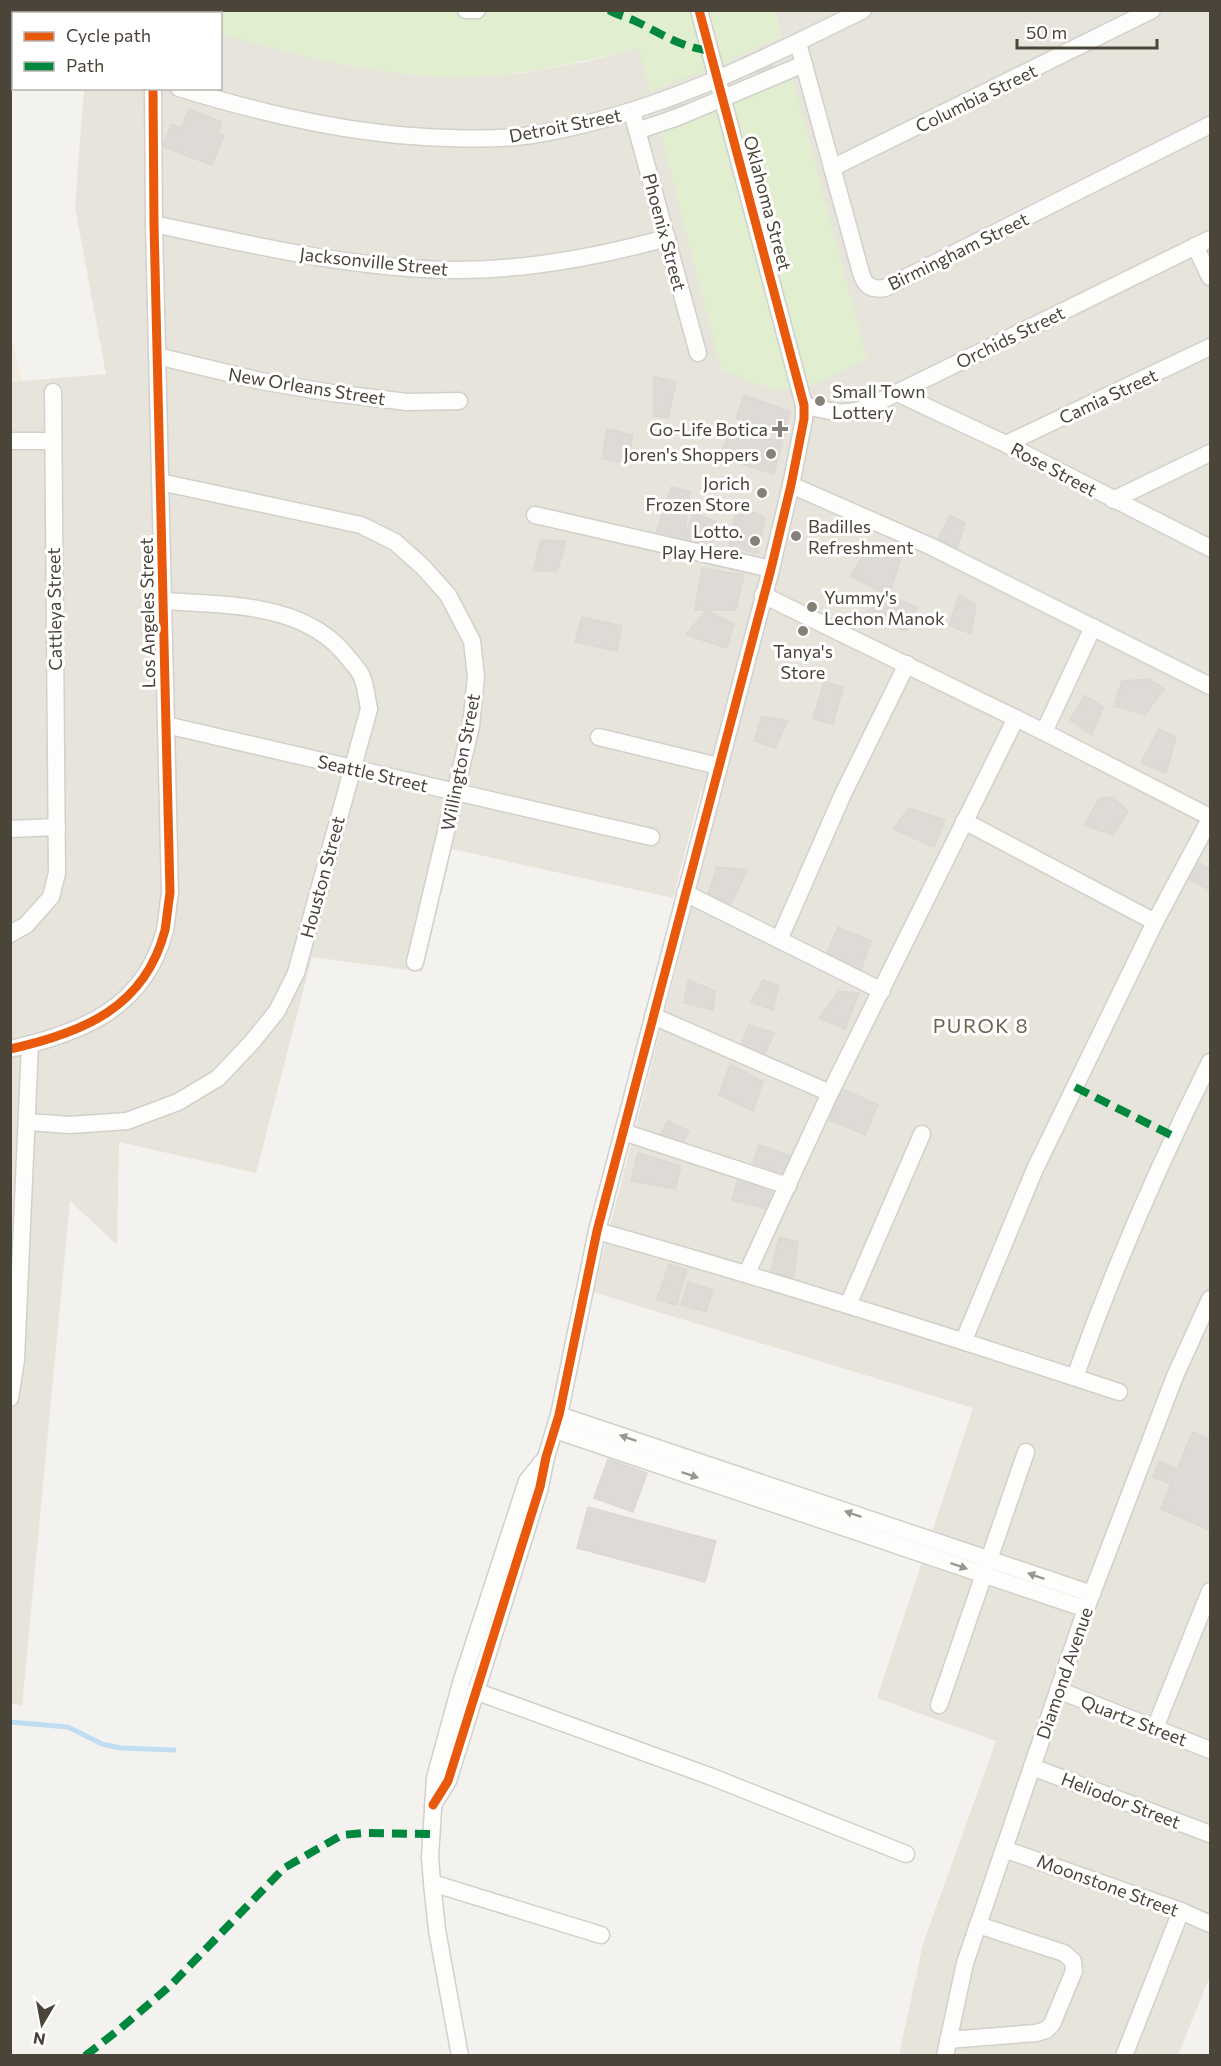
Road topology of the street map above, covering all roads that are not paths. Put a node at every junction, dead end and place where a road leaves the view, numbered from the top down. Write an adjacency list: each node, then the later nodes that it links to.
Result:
1 (466, 10): 2 (street)
2 (477, 10)
3 (699, 10): 8 (street, Oklahoma Street)
4 (863, 10): 6 (street, Detroit Street)
5 (1152, 10): 15 (street, Columbia Street)
6 (798, 43): 7 (street, Birmingham Street); 8 (street, Detroit Street)
7 (804, 64): 11 (street, Detroit Street); 15 (street, Birmingham Street)
8 (717, 78): 11 (street, Oklahoma Street); 12 (street, Detroit Street)
9 (153, 90): 16 (street, Los Angeles Street)
10 (186, 90): 12 (street, Detroit Street)
11 (723, 98): 14 (street, Detroit Street); 26 (street, Oklahoma Street)
12 (632, 112): 14 (street, Phoenix Street)
13 (1210, 125): 15 (street, Birmingham Street)
14 (638, 131): 17 (street, Phoenix Street)
15 (832, 168)
16 (154, 224): 17 (street, Jacksonville Street); 22 (street, Los Angeles Street)
17 (667, 238): 21 (street, Phoenix Street)
18 (1203, 242): 19 (street); 24 (street, Orchids Street)
19 (1210, 277)
20 (1210, 347): 29 (street, Camia Street)
21 (698, 353)
22 (157, 356): 25 (street, New Orleans Street); 31 (street, Los Angeles Street)
23 (53, 392): 28 (street, Cattleya Street)
24 (897, 393): 26 (street, Orchids Street); 29 (street, Rose Street)
25 (459, 400)
26 (804, 405): 32 (street)
27 (10, 441): 28 (street)
28 (52, 441): 51 (street, Cattleya Street)
29 (1006, 444): 33 (street, Rose Street)
30 (1210, 453): 33 (street)
31 (160, 482): 38 (street, Los Angeles Street); 48 (street, Willington Street)
32 (791, 485): 36 (street); 39 (street)
33 (1113, 500): 35 (street, Rose Street)
34 (535, 515): 36 (street)
35 (1210, 548)
36 (771, 569): 37 (street)
37 (763, 595): 40 (street); 46 (street)
38 (163, 602): 43 (street, Los Angeles Street); 47 (street, Houston Street)
39 (1092, 627): 41 (street); 44 (street)
40 (907, 664): 42 (street); 57 (street)
41 (1210, 686)
42 (1016, 718): 44 (street); 50 (street)
43 (166, 725): 47 (street, Seattle Street); 61 (street, Los Angeles Street)
44 (1044, 732): 49 (street)
45 (600, 737): 46 (street)
46 (718, 766): 54 (street)
47 (352, 768): 48 (street, Seattle Street); 65 (street, Houston Street)
48 (455, 792): 53 (street, Seattle Street); 58 (street, Willington Street)
49 (1210, 818): 55 (street)
50 (964, 820): 55 (street); 59 (street)
51 (57, 827): 52 (street); 56 (street, Cattleya Street)
52 (10, 828)
53 (651, 837)
54 (685, 893): 57 (street); 60 (street)
55 (1155, 922): 74 (street)
56 (10, 934)
57 (779, 940): 59 (street)
58 (415, 962)
59 (882, 991): 64 (street)
60 (653, 1016): 64 (street); 66 (street)
61 (30, 1044): 62 (street, Los Angeles Street); 65 (street)
62 (10, 1048)
63 (1210, 1062): 75 (street)
64 (830, 1093): 68 (street)
65 (28, 1122): 77 (street)
66 (623, 1132): 68 (street); 69 (street)
67 (922, 1134): 72 (street)
68 (788, 1186): 70 (street)
69 (597, 1231): 70 (street); 78 (street)
70 (747, 1273): 72 (street)
71 (1210, 1299): 73 (street, Diamond Avenue)
72 (848, 1305): 74 (street)
73 (1207, 1318): 83 (street, Diamond Avenue)
74 (964, 1341): 75 (street)
75 (1076, 1377): 76 (street)
76 (1119, 1392)
77 (10, 1398)
78 (557, 1422): 80 (street); 81 (street)
79 (1026, 1452): 81 (street)
80 (546, 1457): 85 (street); 90 (street)
81 (987, 1567): 83 (street); 86 (street)
82 (1210, 1591): 87 (street)
83 (1089, 1602): 84 (street, Diamond Avenue)
84 (1058, 1690): 87 (street, Quartz Street); 89 (street, Diamond Avenue)
85 (475, 1691): 90 (street); 93 (street)
86 (939, 1705)
87 (1155, 1728): 88 (street, Quartz Street)
88 (1210, 1750)
89 (1032, 1767): 91 (street, Heliodor Street); 92 (street, Diamond Avenue)
90 (433, 1805): 94 (street)
91 (1210, 1834)
92 (1004, 1849): 95 (street, Moonstone Street); 97 (street, Diamond Avenue)
93 (906, 1854)
94 (432, 1883): 98 (street); 100 (street)
95 (1181, 1911): 96 (street, Moonstone Street); 101 (street)
96 (1210, 1924)
97 (978, 1925): 99 (street, Diamond Avenue); 99 (street)
98 (601, 1935)
99 (947, 2048)
100 (460, 2055)
101 (1124, 2055)

